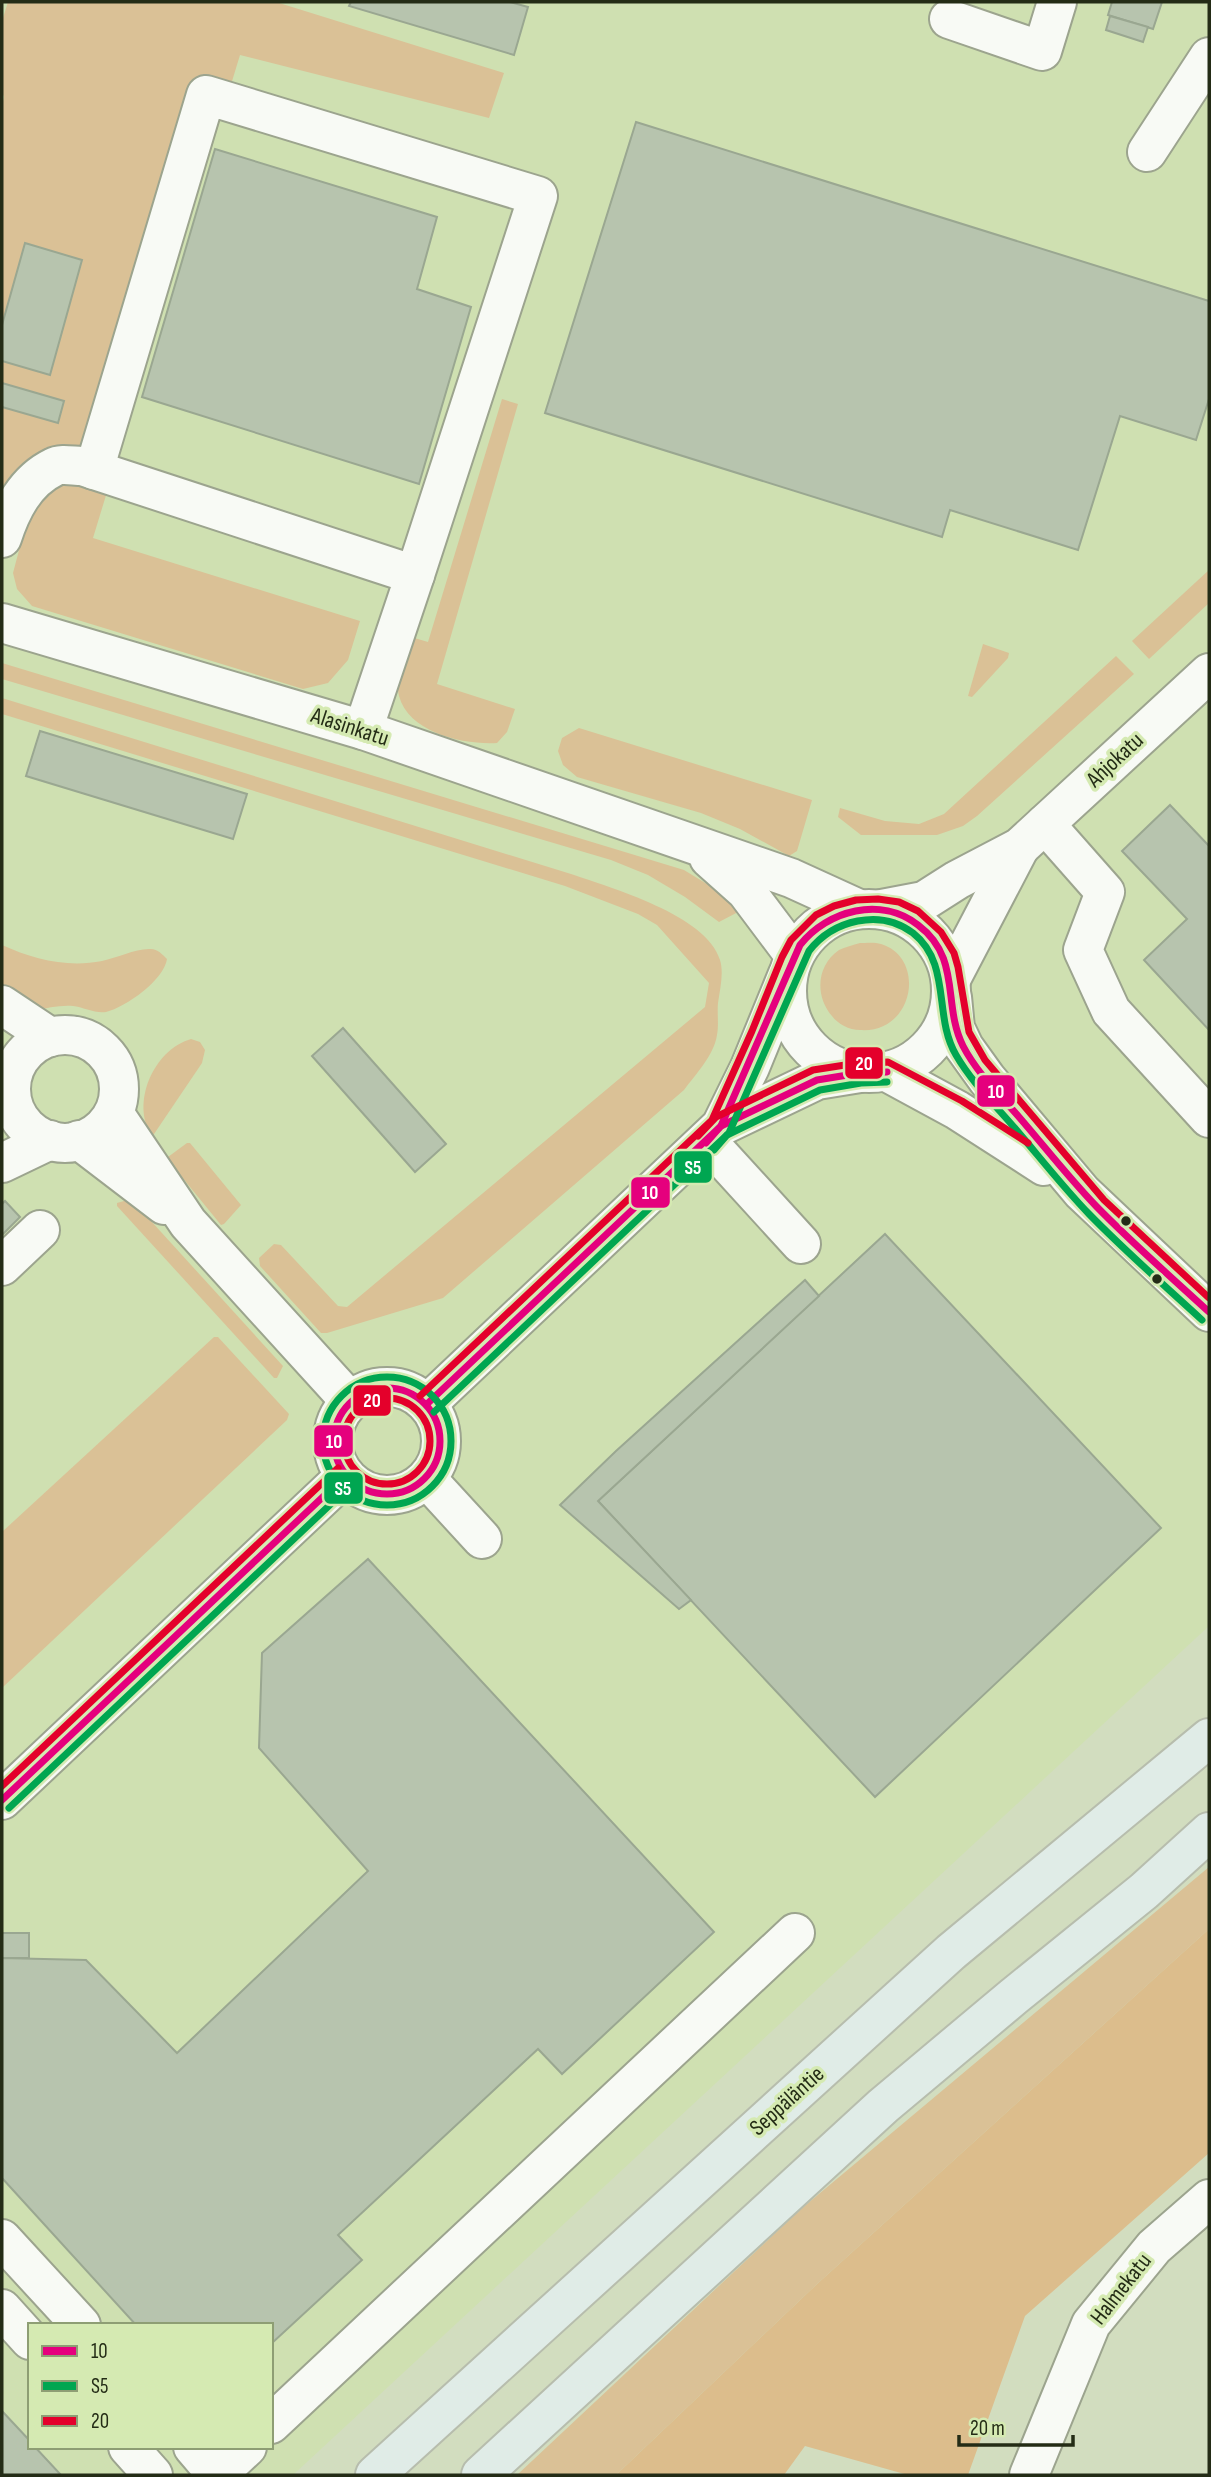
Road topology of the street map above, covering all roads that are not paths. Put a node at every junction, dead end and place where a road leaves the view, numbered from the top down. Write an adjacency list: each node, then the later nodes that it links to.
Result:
1 (1057, 2): 2 (street)
2 (949, 19)
3 (1209, 57): 4 (street)
4 (1147, 152)
5 (94, 470): 6 (street); 7 (street); 7 (street)
6 (2, 538)
7 (415, 575): 10 (street)
8 (2, 623): 10 (street, Alasinkatu)
9 (1209, 673): 11 (street, Ahjokatu)
10 (363, 730): 12 (street, Alasinkatu)
11 (1033, 836): 13 (street, Ahjokatu); 15 (street, Ahjokatu); 21 (street)
12 (694, 846): 13 (street, Alasinkatu); 14 (street, Alasinkatu)
13 (871, 909): 14 (street); 15 (street)
14 (791, 965): 19 (street); 23 (street)
15 (951, 987): 19 (street); 26 (street)
16 (2, 1005): 17 (street)
17 (50, 1037): 18 (street); 20 (street)
18 (8, 1065): 22 (street)
19 (873, 1072): 23 (street); 26 (street)
20 (114, 1113): 24 (street); 27 (street)
21 (1209, 1118)
22 (9, 1121): 24 (street)
23 (714, 1134): 29 (street); 33 (street)
24 (64, 1140): 25 (street); 27 (street)
25 (2, 1163)
26 (1082, 1192): 31 (street)
27 (188, 1223): 32 (street)
28 (40, 1230): 30 (street)
29 (801, 1244)
30 (2, 1266)
31 (1207, 1304)
32 (350, 1401): 33 (street); 34 (street)
33 (427, 1404): 35 (street)
34 (345, 1476): 35 (street); 38 (street)
35 (427, 1479): 36 (street)
36 (482, 1539)
37 (1209, 1738): 52 (main road, Seppäläntie)
38 (2, 1800)
39 (1209, 1832): 53 (main road)
40 (794, 1933): 46 (street)
41 (1209, 2200): 54 (street, Halmekatu)
42 (2, 2239): 44 (street)
43 (2, 2309): 45 (street)
44 (79, 2323)
45 (28, 2338)
46 (273, 2422)
47 (130, 2449): 50 (street)
48 (195, 2449): 51 (street)
49 (245, 2449): 51 (street)
50 (153, 2475)
51 (217, 2475)
52 (375, 2475)
53 (481, 2475)
54 (1029, 2475)

